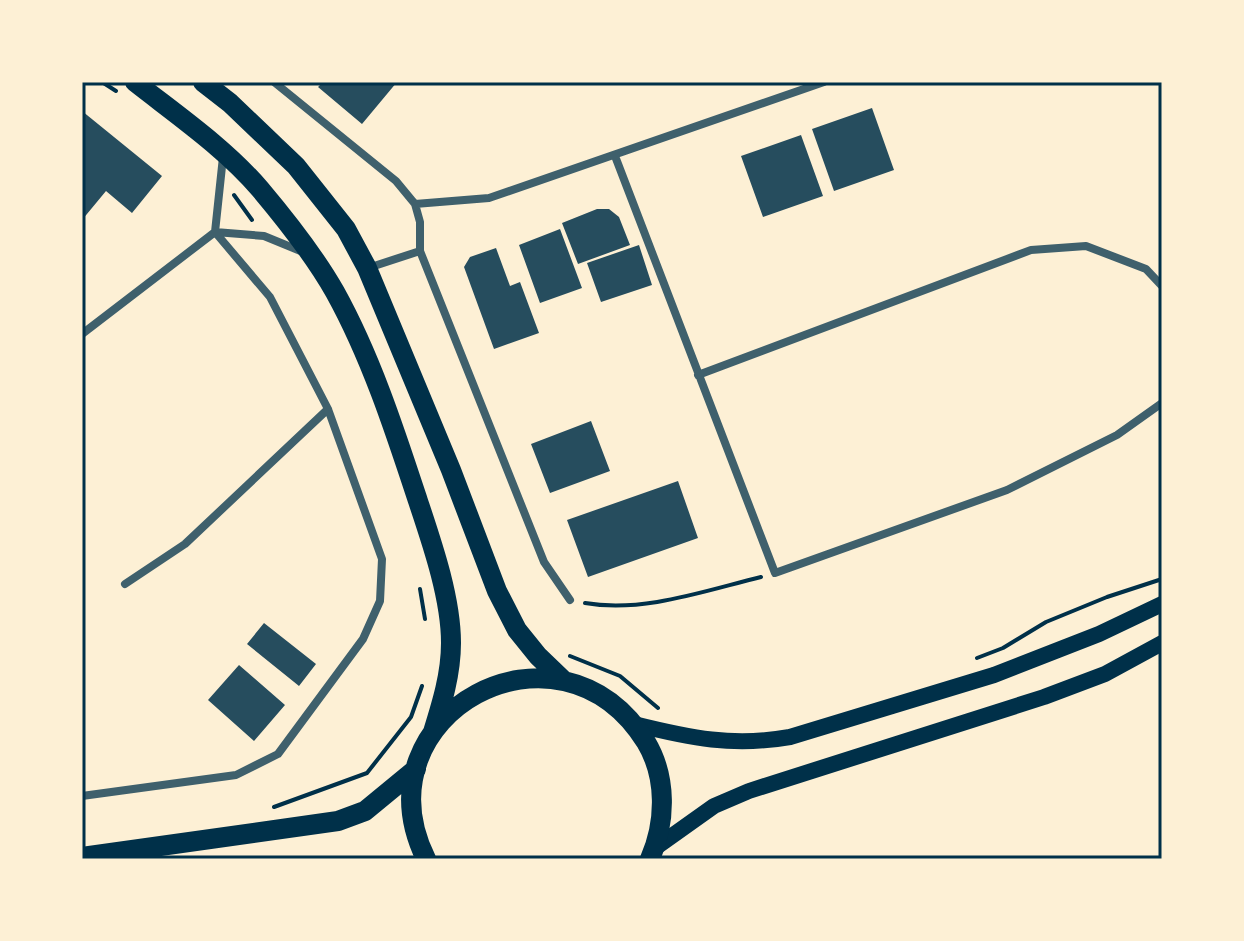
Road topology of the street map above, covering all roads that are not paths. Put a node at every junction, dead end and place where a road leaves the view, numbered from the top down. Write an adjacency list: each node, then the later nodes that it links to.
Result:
1 (135, 82): 5 (main road)
2 (203, 82): 11 (main road)
3 (274, 82): 7 (street)
4 (824, 82): 6 (street)
5 (223, 154): 8 (street); 10 (main road)
6 (615, 156): 7 (street); 14 (street)
7 (415, 204): 9 (street)
8 (215, 232): 10 (street); 13 (street); 16 (street)
9 (420, 251): 11 (street); 18 (street)
10 (312, 255): 23 (main road)
11 (367, 268): 21 (main road)
12 (1162, 286): 14 (street)
13 (82, 334)
14 (698, 375): 15 (street)
15 (1162, 403)
16 (328, 409): 17 (street); 25 (street)
17 (125, 584)
18 (570, 600)
19 (1162, 604): 22 (main road)
20 (1162, 643): 26 (main road)
21 (563, 680): 22 (main road); 23 (main road)
22 (634, 724): 26 (main road)
23 (433, 732): 24 (main road)
24 (416, 769): 27 (main road); 28 (main road)
25 (82, 796)
26 (652, 854)
27 (82, 857)
28 (426, 859)

